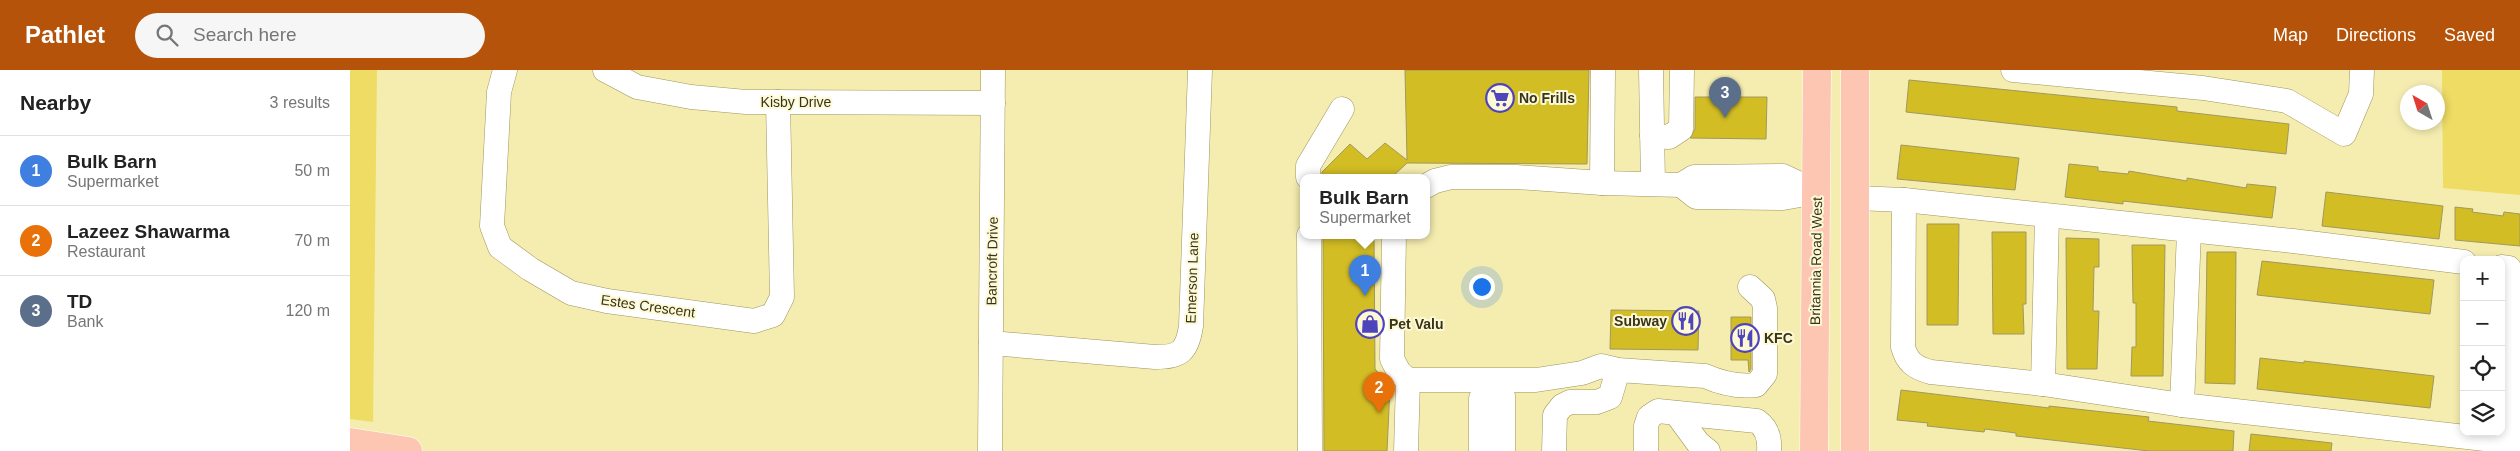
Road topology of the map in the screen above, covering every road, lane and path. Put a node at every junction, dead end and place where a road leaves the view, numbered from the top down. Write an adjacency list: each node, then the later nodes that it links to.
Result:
1 (504, 70): 14 (street, Estes Crescent)
2 (604, 70): 14 (street, Kisby Drive)
3 (993, 70): 15 (street, Bancroft Drive)
4 (1200, 70): 32 (street, Emerson Lane)
5 (1603, 70): 19 (street)
6 (1651, 70): 17 (street)
7 (1682, 70): 17 (street)
8 (1817, 70): 22 (main road, Britannia Road West)
9 (1855, 70): 23 (main road)
10 (2013, 70): 12 (street)
11 (2362, 70): 13 (street)
12 (2063, 73): 13 (street)
13 (2203, 79)
14 (778, 102): 15 (street, Kisby Drive)
15 (993, 103): 32 (street, Bancroft Drive)
16 (1342, 109): 18 (street)
17 (1652, 136): 20 (street)
18 (1308, 174)
19 (1602, 183): 20 (street); 21 (street)
20 (1652, 183): 22 (street)
21 (1430, 184)
22 (1817, 192): 51 (main road, Britannia Road West)
23 (1856, 198): 24 (street); 52 (main road)
24 (1904, 200): 25 (street); 36 (street)
25 (2047, 217): 26 (street); 36 (street)
26 (2189, 232): 29 (street); 37 (street)
27 (1309, 239): 44 (street)
28 (1394, 239): 34 (street)
29 (2460, 262)
30 (2510, 268): 40 (street)
31 (1750, 287): 33 (street)
32 (991, 344): 43 (street, Bancroft Drive)
33 (1618, 370): 35 (street); 48 (street)
34 (1408, 380): 35 (street); 45 (street)
35 (1494, 380): 46 (street); 47 (street)
36 (2043, 384): 37 (street)
37 (2182, 404): 40 (street)
38 (1676, 413): 41 (street); 49 (street); 50 (street)
39 (350, 442): 42 (main road)
40 (2515, 442)
41 (1765, 447)
42 (408, 451)
43 (990, 451)
44 (1310, 451)
45 (1406, 451)
46 (1481, 451)
47 (1503, 451)
48 (1554, 451)
49 (1646, 451)
50 (1708, 451)
51 (1814, 451)
52 (1855, 451)

